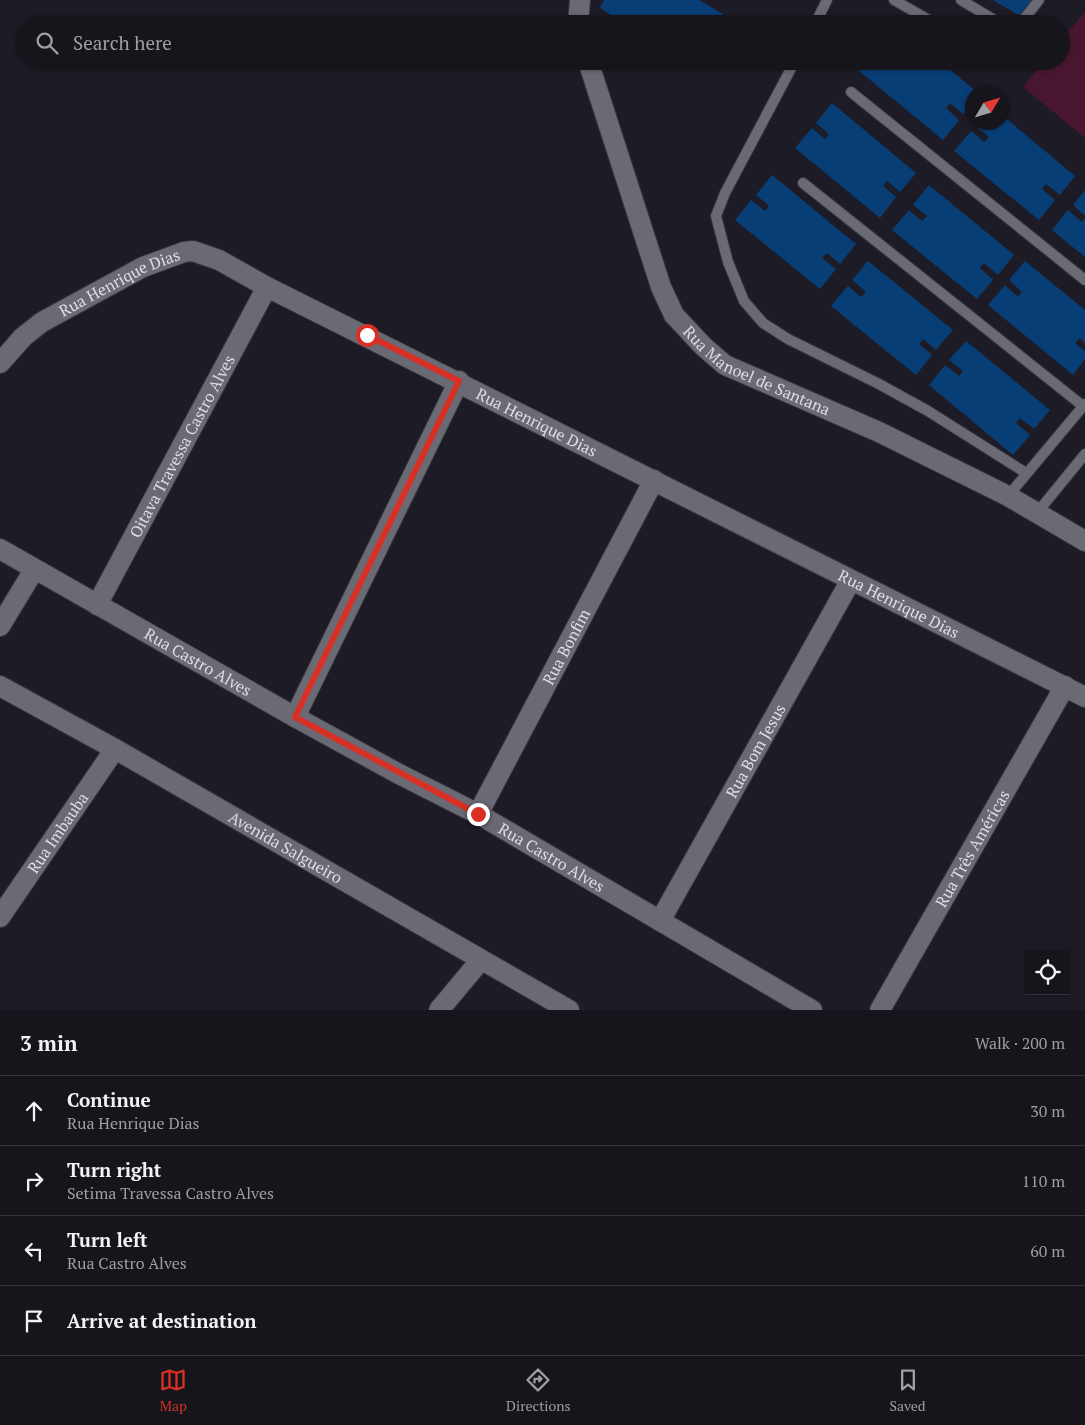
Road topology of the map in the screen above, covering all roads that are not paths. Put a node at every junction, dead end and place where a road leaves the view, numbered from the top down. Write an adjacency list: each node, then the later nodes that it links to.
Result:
1 (580, 0): 6 (street)
2 (827, 0): 7 (lane)
3 (894, 0): 8 (lane)
4 (961, 0): 9 (lane)
5 (1039, 0): 10 (lane)
6 (579, 15)
7 (820, 15)
8 (920, 15)
9 (986, 15)
10 (1027, 15)
11 (591, 70): 23 (street, Rua Manoel de Santana)
12 (790, 70): 21 (lane)
13 (850, 92): 15 (lane)
14 (803, 183): 19 (lane)
15 (1085, 280)
16 (267, 287): 17 (street, Rua Henrique Dias); 18 (street, Rua Henrique Dias); 29 (street, Oitava Travessa Castro Alves)
17 (0, 364)
18 (459, 381): 22 (street, Rua Henrique Dias); 34 (street)
19 (1084, 405): 21 (lane)
20 (1085, 454): 24 (lane)
21 (1026, 473): 23 (lane)
22 (654, 480): 28 (street, Rua Henrique Dias); 36 (street, Rua Bonfim)
23 (1008, 496): 24 (street, Rua Manoel de Santana)
24 (1036, 514): 25 (street, Rua Manoel de Santana)
25 (1085, 541)
26 (0, 549): 27 (street, Rua Castro Alves)
27 (34, 570): 29 (street, Rua Castro Alves); 30 (street)
28 (851, 580): 32 (street, Rua Henrique Dias); 38 (street, Rua Bom Jesus)
29 (97, 605): 34 (street, Rua Castro Alves)
30 (0, 626)
31 (0, 686): 35 (street, Avenida Salgueiro)
32 (1065, 686): 33 (street, Rua Henrique Dias); 43 (street, Rua Três Américas)
33 (1085, 696)
34 (295, 717): 36 (street, Rua Castro Alves)
35 (115, 748): 37 (street, Rua Imbauba); 39 (street, Avenida Salgueiro)
36 (478, 814): 38 (street, Rua Castro Alves)
37 (0, 917)
38 (660, 922): 42 (street, Rua Castro Alves)
39 (480, 961): 40 (street); 41 (street, Avenida Salgueiro)
40 (440, 1010)
41 (569, 1010)
42 (812, 1010)
43 (880, 1010)

